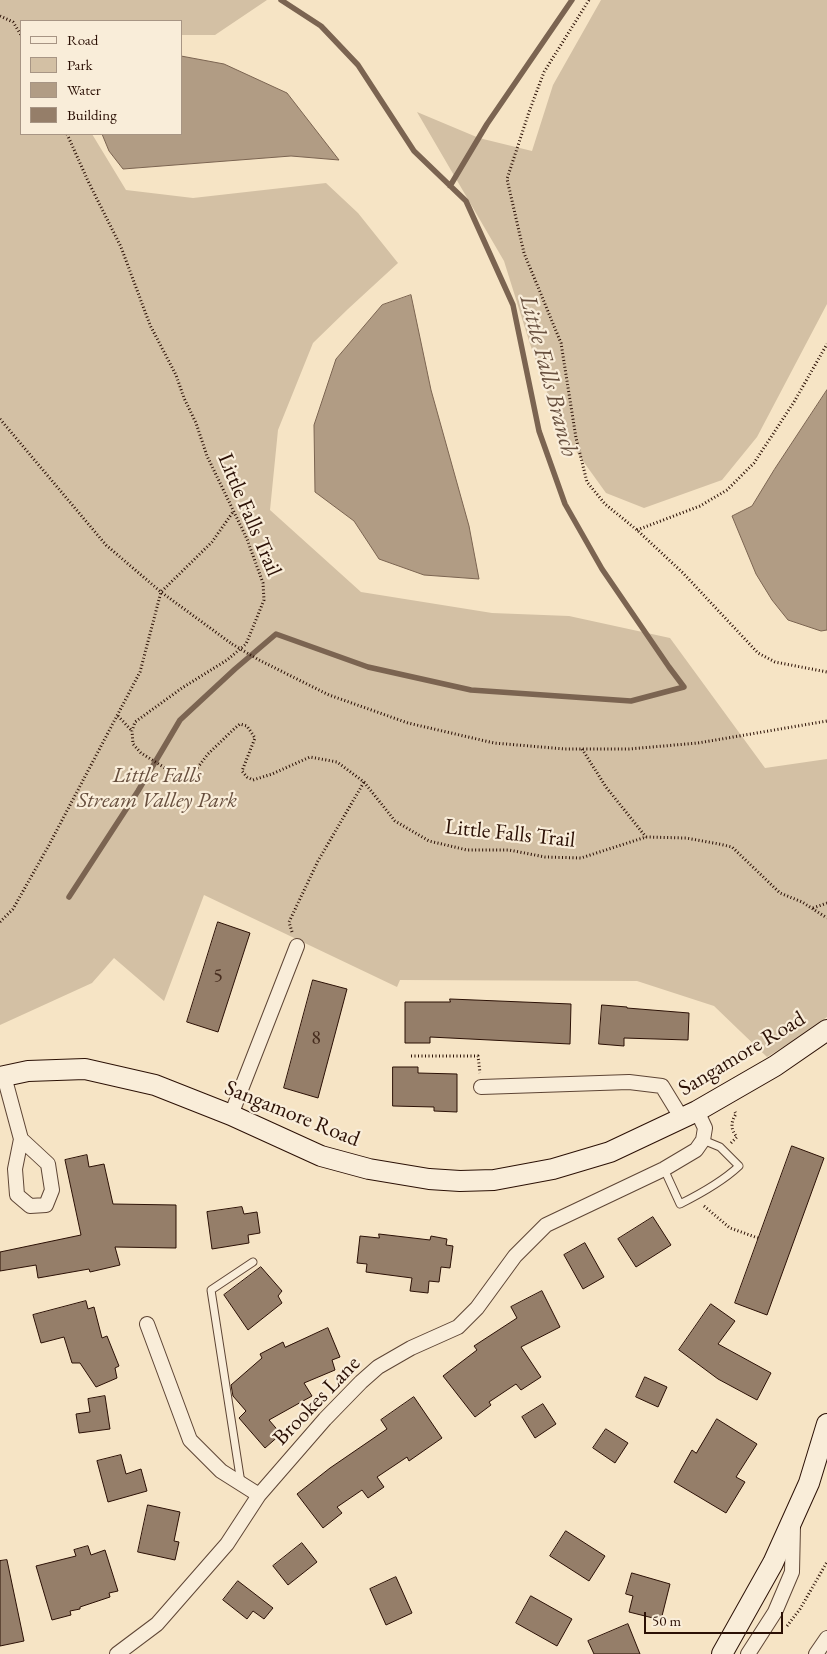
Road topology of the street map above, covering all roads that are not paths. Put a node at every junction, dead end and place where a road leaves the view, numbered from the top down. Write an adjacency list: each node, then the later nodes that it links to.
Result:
1 (297, 946): 6 (street)
2 (827, 1030): 5 (street, Sangamore Road)
3 (2, 1077): 6 (street, Sangamore Road); 7 (street)
4 (481, 1087): 5 (street, Sangamore Road)
5 (689, 1114): 6 (street, Sangamore Road); 8 (street)
6 (231, 1115)
7 (21, 1139)
8 (704, 1140): 9 (street, Brookes Lane); 9 (lane)
9 (664, 1169): 14 (street, Brookes Lane)
10 (253, 1262): 13 (lane)
11 (147, 1324): 13 (street)
12 (827, 1424): 15 (street)
13 (241, 1484): 14 (street)
14 (259, 1495): 17 (street, Brookes Lane)
15 (794, 1518): 18 (street); 19 (street)
16 (827, 1638): 20 (street)
17 (117, 1654)
18 (722, 1654)
19 (748, 1654)
20 (816, 1654)

